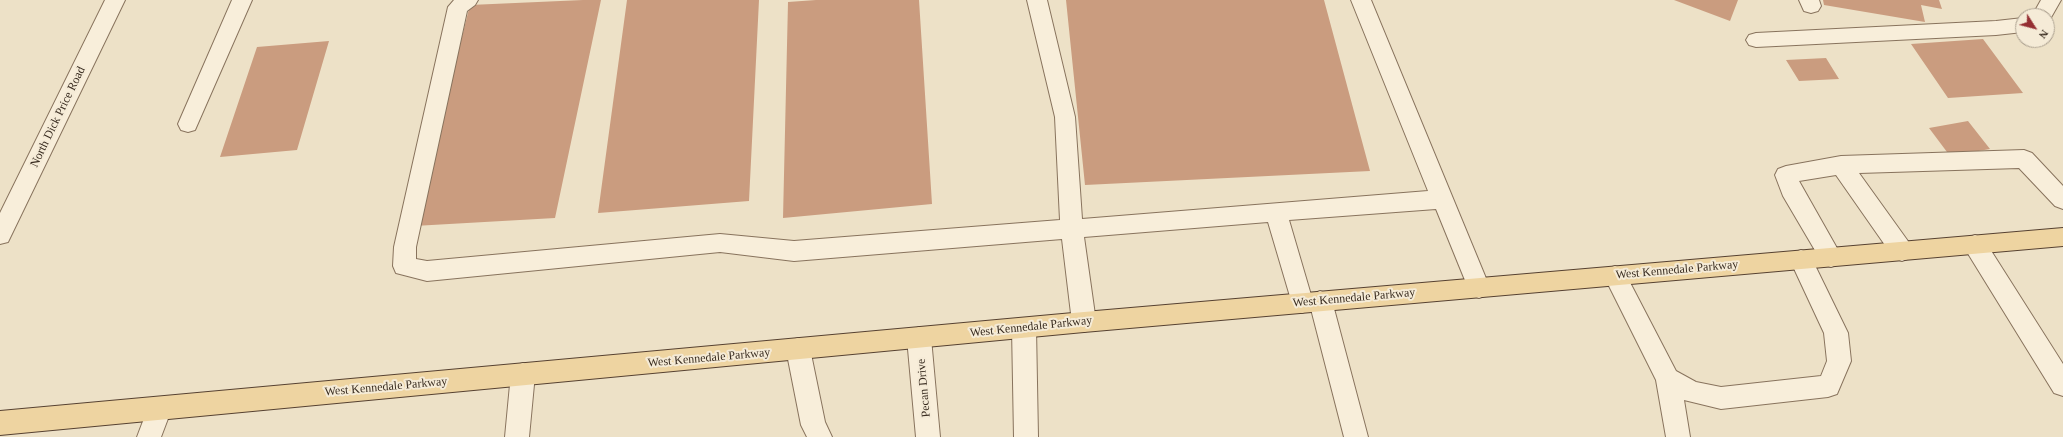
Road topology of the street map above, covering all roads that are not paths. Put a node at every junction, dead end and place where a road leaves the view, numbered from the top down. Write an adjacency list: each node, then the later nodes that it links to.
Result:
1 (115, 0): 14 (street, North Dick Price Road)
2 (242, 0): 8 (street)
3 (468, 0): 13 (street)
4 (1037, 0): 13 (street)
5 (1361, 0): 10 (street)
6 (2015, 26): 7 (street)
7 (1756, 40)
8 (188, 124)
9 (1841, 165): 11 (street); 17 (street); 18 (street)
10 (1443, 199): 12 (street); 21 (street)
11 (2063, 200)
12 (1276, 213): 13 (street); 22 (street)
13 (1072, 230): 23 (street)
14 (0, 235)
15 (2063, 237): 16 (main road, West Kennedale Parkway)
16 (1975, 245): 17 (main road, West Kennedale Parkway); 29 (street)
17 (1902, 251): 18 (main road, West Kennedale Parkway)
18 (1830, 257): 19 (main road, West Kennedale Parkway)
19 (1801, 260): 20 (main road, West Kennedale Parkway); 28 (street)
20 (1615, 276): 21 (main road, West Kennedale Parkway); 28 (street)
21 (1479, 288): 22 (main road, West Kennedale Parkway)
22 (1311, 302): 23 (main road, West Kennedale Parkway); 37 (street)
23 (1084, 322): 24 (main road, West Kennedale Parkway)
24 (1024, 328): 25 (main road, West Kennedale Parkway); 36 (street)
25 (919, 338): 26 (main road, West Kennedale Parkway); 35 (street, Pecan Drive)
26 (798, 349): 27 (main road, West Kennedale Parkway); 34 (street)
27 (523, 374): 30 (main road, West Kennedale Parkway); 33 (street)
28 (1668, 379): 38 (street)
29 (2063, 385)
30 (160, 408): 31 (main road, West Kennedale Parkway); 32 (street)
31 (0, 423)
32 (149, 437)
33 (517, 437)
34 (820, 437)
35 (928, 437)
36 (1026, 437)
37 (1356, 437)
38 (1678, 437)

